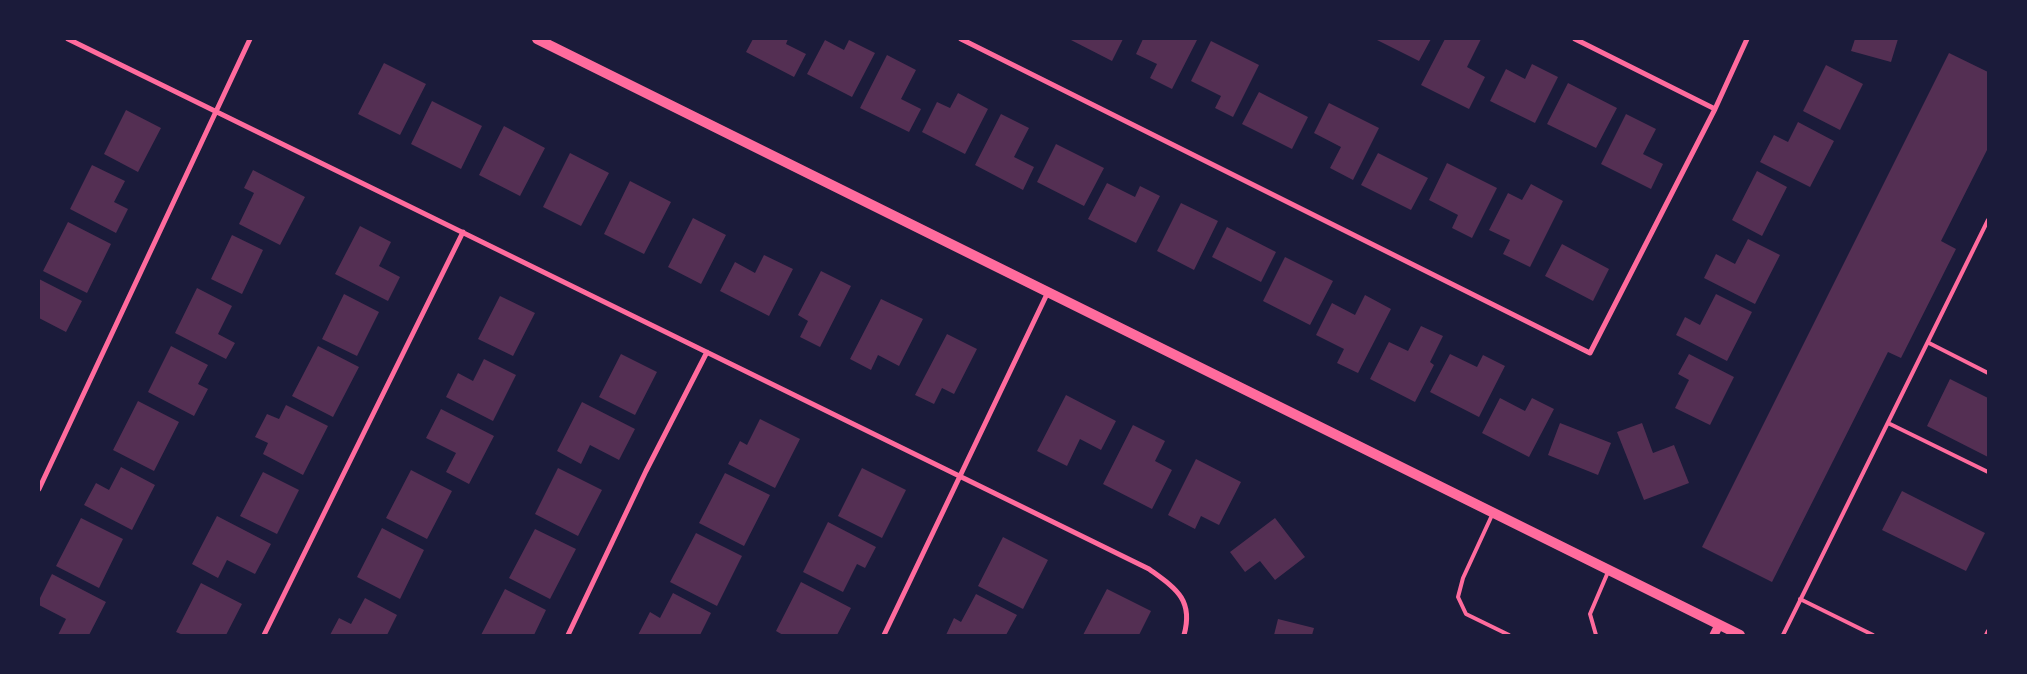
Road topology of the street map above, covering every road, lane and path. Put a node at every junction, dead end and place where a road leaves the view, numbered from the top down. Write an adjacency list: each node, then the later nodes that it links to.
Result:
1 (68, 39): 8 (street)
2 (250, 39): 8 (street)
3 (537, 39): 11 (main road)
4 (961, 39): 7 (street)
5 (1575, 39): 7 (street)
6 (1747, 39): 7 (street)
7 (1716, 109)
8 (215, 110): 10 (street); 18 (street)
9 (1988, 220): 12 (lane)
10 (463, 232): 13 (street); 24 (street)
11 (1048, 291): 17 (street); 19 (main road)
12 (1929, 343): 14 (lane); 15 (lane)
13 (707, 352): 17 (street); 25 (street)
14 (1988, 373)
15 (1888, 423): 16 (lane); 21 (lane)
16 (1988, 472)
17 (960, 476): 26 (street); 27 (street)
18 (39, 489)
19 (1494, 512): 20 (main road); 28 (lane)
20 (1609, 570): 22 (main road); 29 (lane)
21 (1800, 600): 32 (lane); 33 (lane)
22 (1720, 625): 30 (street); 31 (main road)
23 (1988, 631): 34 (lane)
24 (264, 635)
25 (568, 635)
26 (884, 635)
27 (1184, 635)
28 (1509, 635)
29 (1596, 635)
30 (1714, 635)
31 (1740, 635)
32 (1783, 635)
33 (1873, 635)
34 (1986, 635)

